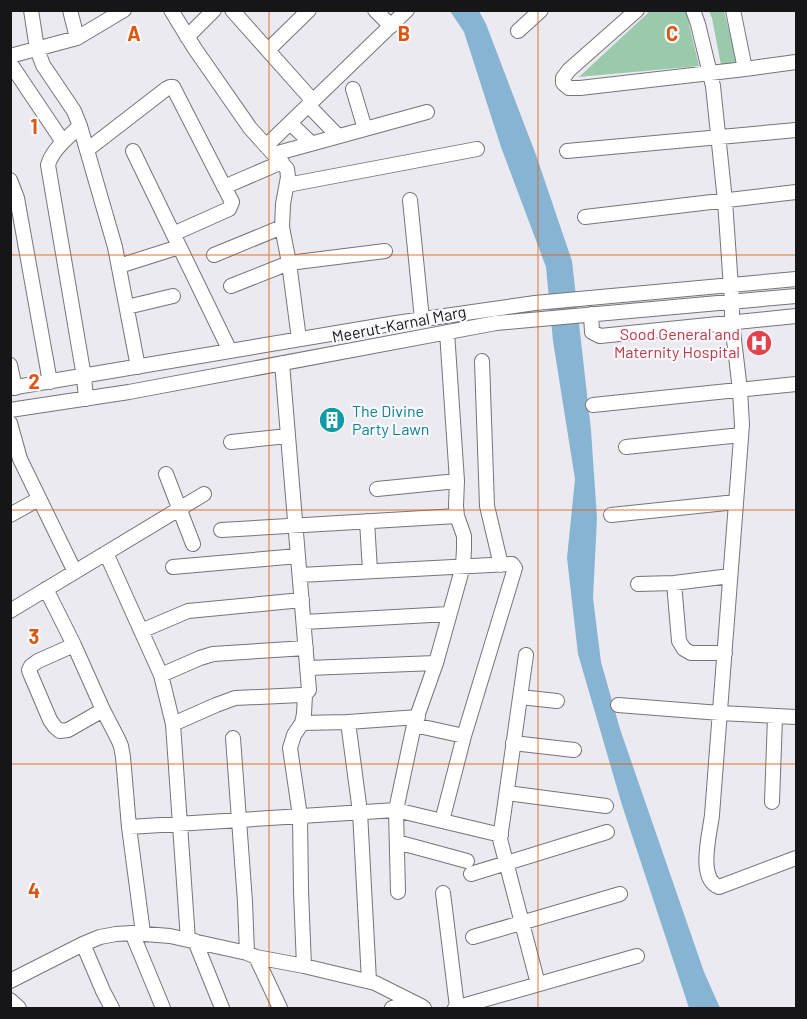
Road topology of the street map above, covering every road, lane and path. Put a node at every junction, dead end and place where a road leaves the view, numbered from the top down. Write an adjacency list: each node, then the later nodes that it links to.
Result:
1 (31, 10): 18 (street)
2 (70, 10): 17 (street)
3 (124, 10): 17 (street)
4 (171, 10): 16 (street)
5 (214, 10): 16 (street)
6 (232, 10): 19 (street)
7 (309, 10): 19 (street)
8 (375, 10): 14 (street)
9 (407, 10): 14 (street)
10 (541, 10): 15 (street)
11 (637, 10): 24 (street)
12 (693, 10): 24 (street)
13 (733, 10): 23 (street)
14 (391, 26): 26 (street)
15 (518, 31)
16 (187, 37): 40 (street)
17 (77, 38): 18 (street)
18 (38, 49): 20 (street); 29 (street)
19 (268, 50): 26 (street)
20 (10, 56)
21 (796, 62): 23 (street)
22 (10, 63): 34 (street)
23 (745, 69): 24 (street)
24 (711, 73): 33 (street)
25 (353, 89): 30 (street)
26 (311, 103): 28 (street); 32 (street)
27 (427, 112): 30 (street)
28 (290, 123): 35 (street); 40 (street)
29 (80, 126): 34 (street); 37 (street)
30 (365, 129): 32 (street)
31 (796, 130): 33 (street)
32 (338, 136): 35 (street)
33 (718, 137): 39 (street); 46 (street)
34 (63, 142): 75 (street)
35 (311, 143): 40 (street)
36 (477, 149): 42 (street)
37 (87, 150): 43 (street); 54 (street)
38 (133, 151): 49 (street)
39 (567, 151)
40 (274, 154): 42 (street); 43 (street)
41 (10, 180): 76 (street)
42 (287, 185): 48 (street)
43 (224, 187): 49 (street)
44 (796, 192): 46 (street)
45 (410, 200): 64 (street)
46 (725, 201): 47 (street); 57 (street)
47 (585, 217)
48 (282, 227): 52 (street); 53 (street)
49 (173, 234): 50 (street)
50 (180, 247): 54 (street); 69 (street)
51 (385, 251): 53 (street)
52 (214, 255)
53 (289, 263): 56 (street); 68 (street)
54 (119, 266): 61 (street)
55 (796, 279): 57 (street, Meerut-Karnal Marg)
56 (231, 286)
57 (731, 286): 60 (street); 64 (street, Meerut-Karnal Marg)
58 (172, 296): 61 (street)
59 (796, 296): 60 (street, Meerut-Karnal Marg)
60 (732, 302): 62 (street, Meerut-Karnal Marg); 65 (street)
61 (127, 307): 74 (street)
62 (588, 315): 65 (street); 66 (street, Meerut-Karnal Marg)
63 (796, 316): 65 (street)
64 (422, 319): 67 (street, Meerut-Karnal Marg)
65 (732, 323): 79 (street)
66 (447, 332): 70 (street, Meerut-Karnal Marg); 91 (street)
67 (314, 337): 68 (street, Meerut-Karnal Marg); 70 (street)
68 (299, 339): 69 (street, Meerut-Karnal Marg)
69 (230, 351): 74 (street, Meerut-Karnal Marg)
70 (315, 357): 72 (street, Meerut-Karnal Marg)
71 (482, 361): 106 (street)
72 (282, 363): 80 (street, Meerut-Karnal Marg); 85 (street)
73 (10, 365): 78 (street)
74 (138, 367): 75 (street, Meerut-Karnal Marg)
75 (84, 376): 76 (street, Meerut-Karnal Marg); 80 (street)
76 (51, 382): 78 (street, Meerut-Karnal Marg)
77 (796, 384): 79 (street)
78 (13, 388)
79 (740, 390): 81 (street); 84 (street)
80 (86, 399): 82 (street, Meerut-Karnal Marg)
81 (593, 405)
82 (10, 410)
83 (10, 423): 87 (street)
84 (741, 435): 88 (street); 95 (street)
85 (288, 436): 86 (street); 101 (street)
86 (231, 442)
87 (13, 444): 89 (street)
88 (626, 447)
89 (15, 462): 94 (street)
90 (166, 474): 97 (street)
91 (457, 481): 92 (street); 99 (street)
92 (377, 489)
93 (204, 494): 97 (street)
94 (39, 499): 96 (street); 110 (street)
95 (736, 502): 98 (street); 112 (street)
96 (13, 509)
97 (180, 509): 103 (street); 104 (street)
98 (610, 515)
99 (458, 516): 100 (street); 107 (street)
100 (366, 521): 101 (street); 109 (street)
101 (296, 525): 102 (street); 105 (street)
102 (221, 530)
103 (193, 544)
104 (106, 553): 110 (street); 120 (street)
105 (298, 556): 108 (street); 111 (street)
106 (501, 565): 107 (street); 140 (street)
107 (462, 566): 109 (street); 118 (street)
108 (173, 567)
109 (370, 571): 111 (street)
110 (75, 572): 115 (street)
111 (300, 576): 116 (street)
112 (730, 576): 113 (street); 123 (street)
113 (674, 582): 114 (street); 123 (street)
114 (638, 584)
115 (46, 589): 117 (street); 121 (street)
116 (302, 600): 119 (street); 120 (street)
117 (10, 612)
118 (449, 614): 119 (street); 125 (street)
119 (304, 622): 122 (street)
120 (141, 631): 127 (street)
121 (74, 645): 132 (street); 132 (street)
122 (306, 648): 126 (street); 127 (street)
123 (724, 653): 133 (street)
124 (526, 655): 129 (street)
125 (436, 663): 126 (street); 136 (street)
126 (308, 668): 128 (street)
127 (160, 675): 139 (street)
128 (305, 695): 138 (street); 139 (street)
129 (520, 696): 130 (street); 142 (street)
130 (557, 701)
131 (618, 705): 133 (street)
132 (102, 710): 153 (street)
133 (720, 713): 134 (street); 157 (street)
134 (776, 717): 135 (street); 145 (street)
135 (796, 717)
136 (416, 721): 137 (street); 140 (street); 147 (street)
137 (348, 722): 138 (street); 148 (street)
138 (302, 723): 149 (street)
139 (173, 724): 152 (street)
140 (464, 736): 151 (street)
141 (233, 738): 150 (street)
142 (513, 743): 143 (street); 144 (street)
143 (574, 750)
144 (507, 794): 146 (street); 155 (street)
145 (772, 802)
146 (606, 806)
147 (396, 810): 148 (street); 151 (street); 156 (street)
148 (360, 812): 149 (street); 171 (street)
149 (300, 816): 150 (street); 169 (street)
150 (239, 820): 152 (street); 167 (street)
151 (442, 821): 155 (street)
152 (180, 823): 153 (street); 165 (street)
153 (129, 827): 163 (street)
154 (607, 832): 158 (street)
155 (501, 835): 158 (street)
156 (397, 842): 158 (street); 159 (street)
157 (796, 858)
158 (506, 863): 162 (street)
159 (398, 892)
160 (443, 893): 181 (street)
161 (620, 894): 162 (street)
162 (522, 922): 164 (street); 172 (street)
163 (137, 933): 165 (street); 166 (street); 177 (street)
164 (473, 937)
165 (191, 940): 167 (street); 178 (street)
166 (83, 944): 170 (street); 176 (street)
167 (251, 955): 169 (street); 179 (street)
168 (637, 956): 172 (street)
169 (304, 966): 171 (street)
170 (10, 981)
171 (369, 981): 174 (street)
172 (538, 984): 181 (street)
173 (10, 1000): 175 (street)
174 (419, 1005): 180 (street)
175 (19, 1008)
176 (112, 1008)
177 (163, 1008)
178 (222, 1008)
179 (280, 1008)
180 (392, 1008)
181 (456, 1008)

